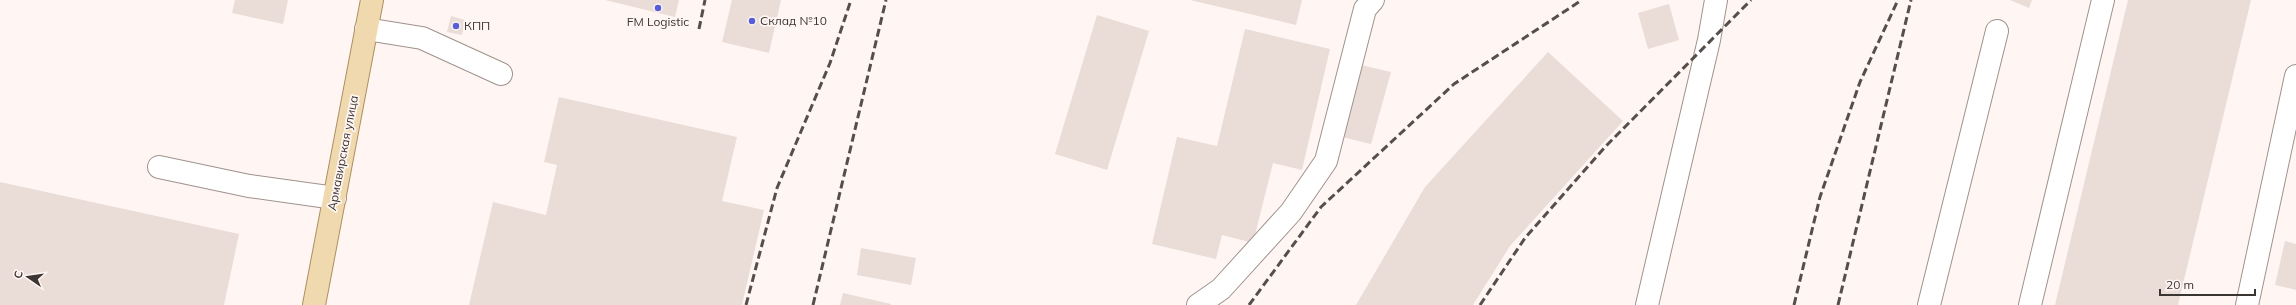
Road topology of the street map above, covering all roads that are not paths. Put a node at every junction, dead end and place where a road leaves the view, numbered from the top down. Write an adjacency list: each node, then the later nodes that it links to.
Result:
1 (372, 0): 5 (main road, Армавирская улица)
2 (1373, 0): 12 (lane)
3 (1716, 0): 13 (lane)
4 (2103, 0): 15 (lane)
5 (366, 29): 7 (lane); 10 (main road, Армавирская улица)
6 (1997, 31): 14 (lane)
7 (501, 74)
8 (2296, 76): 16 (lane)
9 (159, 167): 10 (lane)
10 (335, 198): 11 (main road, Армавирская улица)
11 (314, 305)
12 (1198, 305)
13 (1647, 305)
14 (1929, 305)
15 (2030, 305)
16 (2247, 305)

